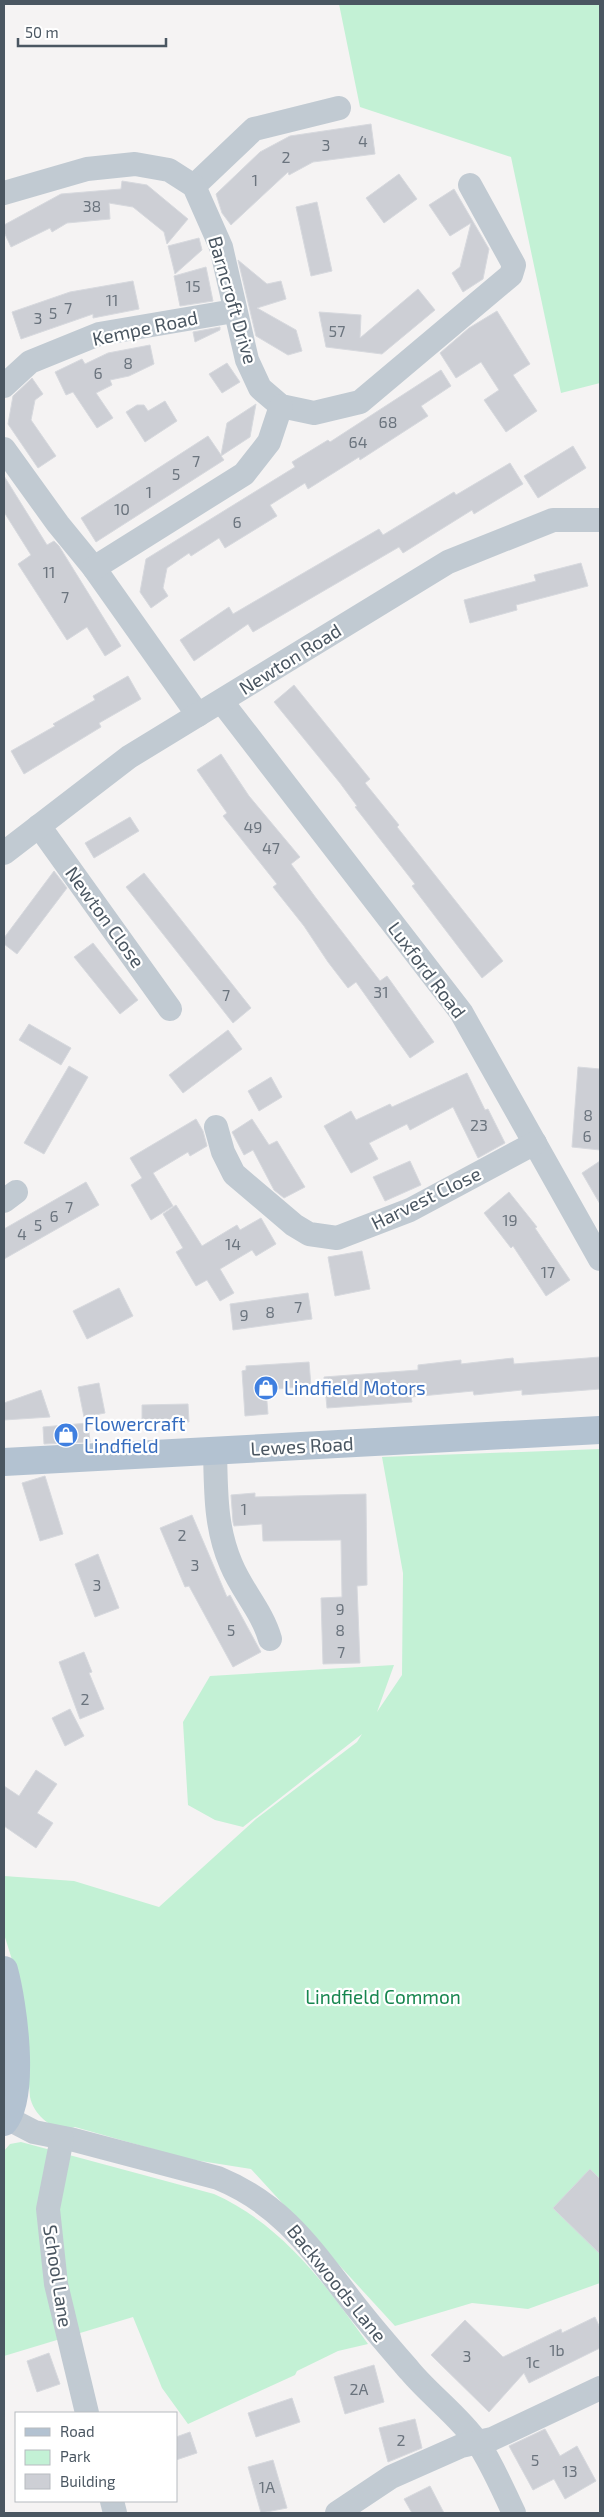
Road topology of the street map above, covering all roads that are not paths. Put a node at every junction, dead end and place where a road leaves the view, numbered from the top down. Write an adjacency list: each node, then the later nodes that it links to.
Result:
1 (339, 108): 3 (street)
2 (470, 185): 7 (street, Barncroft Drive)
3 (194, 186): 4 (street); 5 (street, Barncroft Drive)
4 (4, 193)
5 (234, 311): 6 (street, Kempe Road); 7 (street, Barncroft Drive)
6 (4, 386)
7 (281, 406): 10 (street)
8 (4, 449): 10 (street)
9 (600, 520): 11 (street, Newton Road)
10 (94, 568): 12 (street)
11 (222, 702): 12 (street, Newton Road); 17 (street, Luxford Road)
12 (198, 715): 13 (street, Newton Road)
13 (39, 826): 14 (street, Newton Road); 15 (street, Newton Close)
14 (4, 853)
15 (170, 1009)
16 (216, 1127): 17 (street, Harvest Close)
17 (534, 1143): 18 (street, Luxford Road)
18 (600, 1260)
19 (600, 1430): 20 (main road, Lewes Road)
20 (215, 1450): 21 (main road, Lewes Road); 22 (street)
21 (4, 1462)
22 (272, 1628)
23 (4, 1970): 24 (main road)
24 (5, 2120): 25 (street, Backwoods Lane)
25 (62, 2138): 27 (street, School Lane); 28 (street, Backwoods Lane)
26 (600, 2388): 28 (street)
27 (87, 2412)
28 (478, 2443): 29 (street); 30 (street, Backwoods Lane)
29 (337, 2513)
30 (514, 2513)

